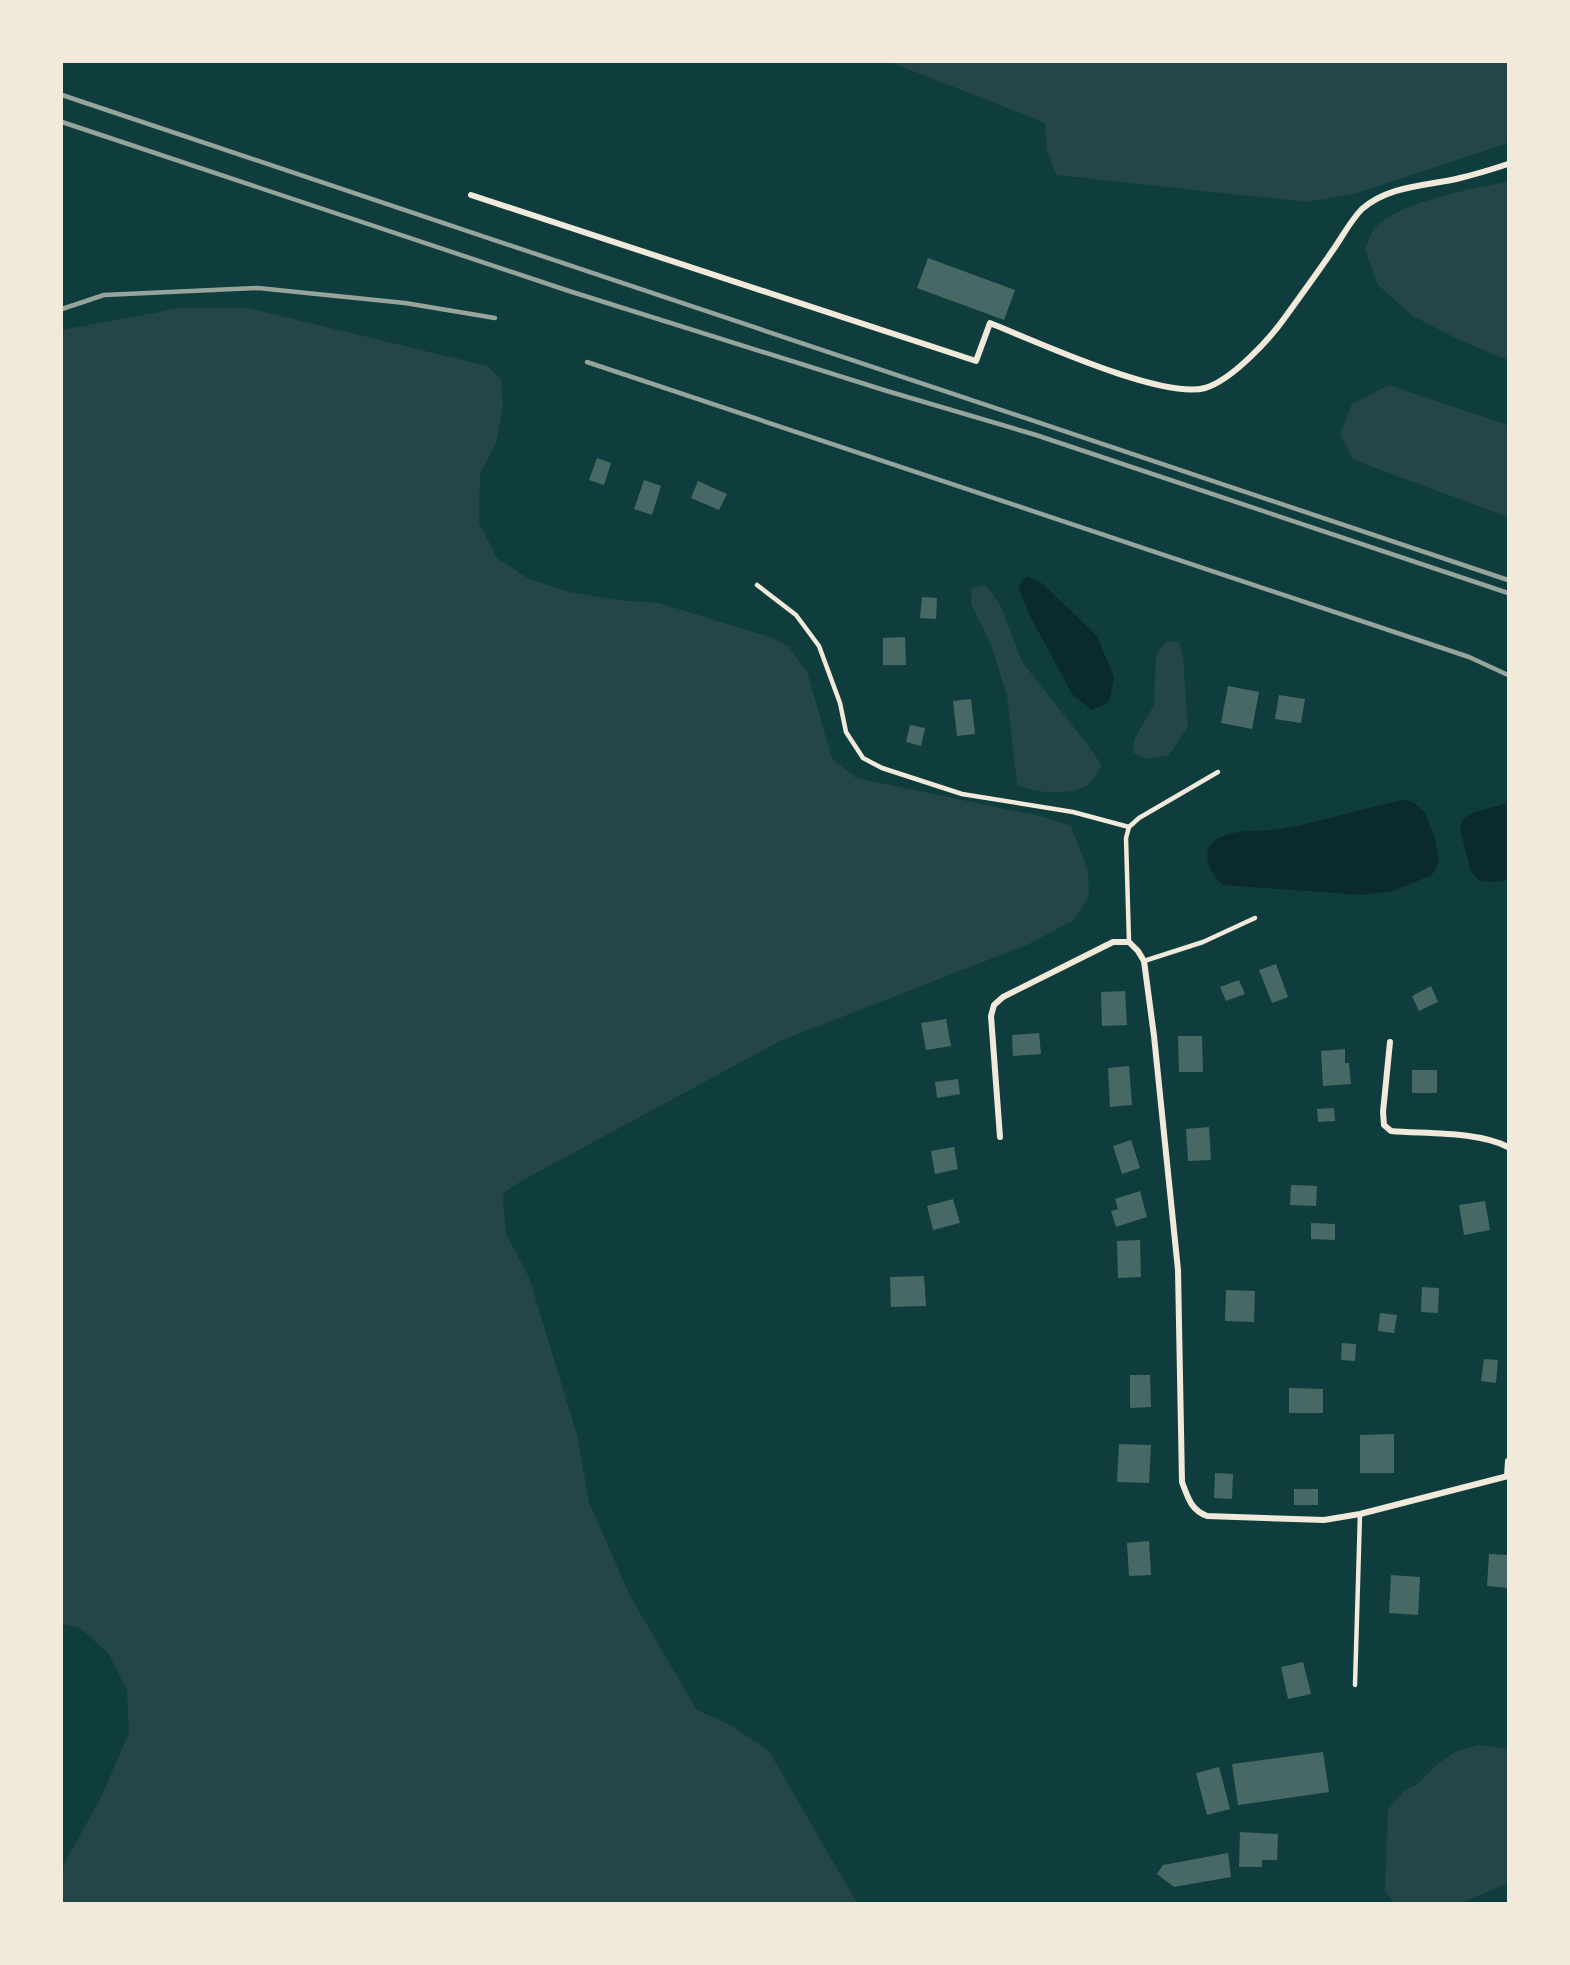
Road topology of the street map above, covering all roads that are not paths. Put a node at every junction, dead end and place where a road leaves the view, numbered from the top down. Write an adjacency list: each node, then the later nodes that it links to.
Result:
1 (1509, 164): 2 (street)
2 (471, 195)
3 (757, 585): 5 (lane)
4 (1218, 772): 5 (lane)
5 (1129, 826): 7 (lane)
6 (1255, 918): 8 (lane)
7 (1129, 942): 8 (street); 10 (street)
8 (1143, 961): 14 (street)
9 (1390, 1042): 11 (street)
10 (1000, 1137)
11 (1509, 1147)
12 (1509, 1461): 13 (street)
13 (1508, 1476): 14 (street)
14 (1360, 1514): 15 (lane)
15 (1355, 1685)

